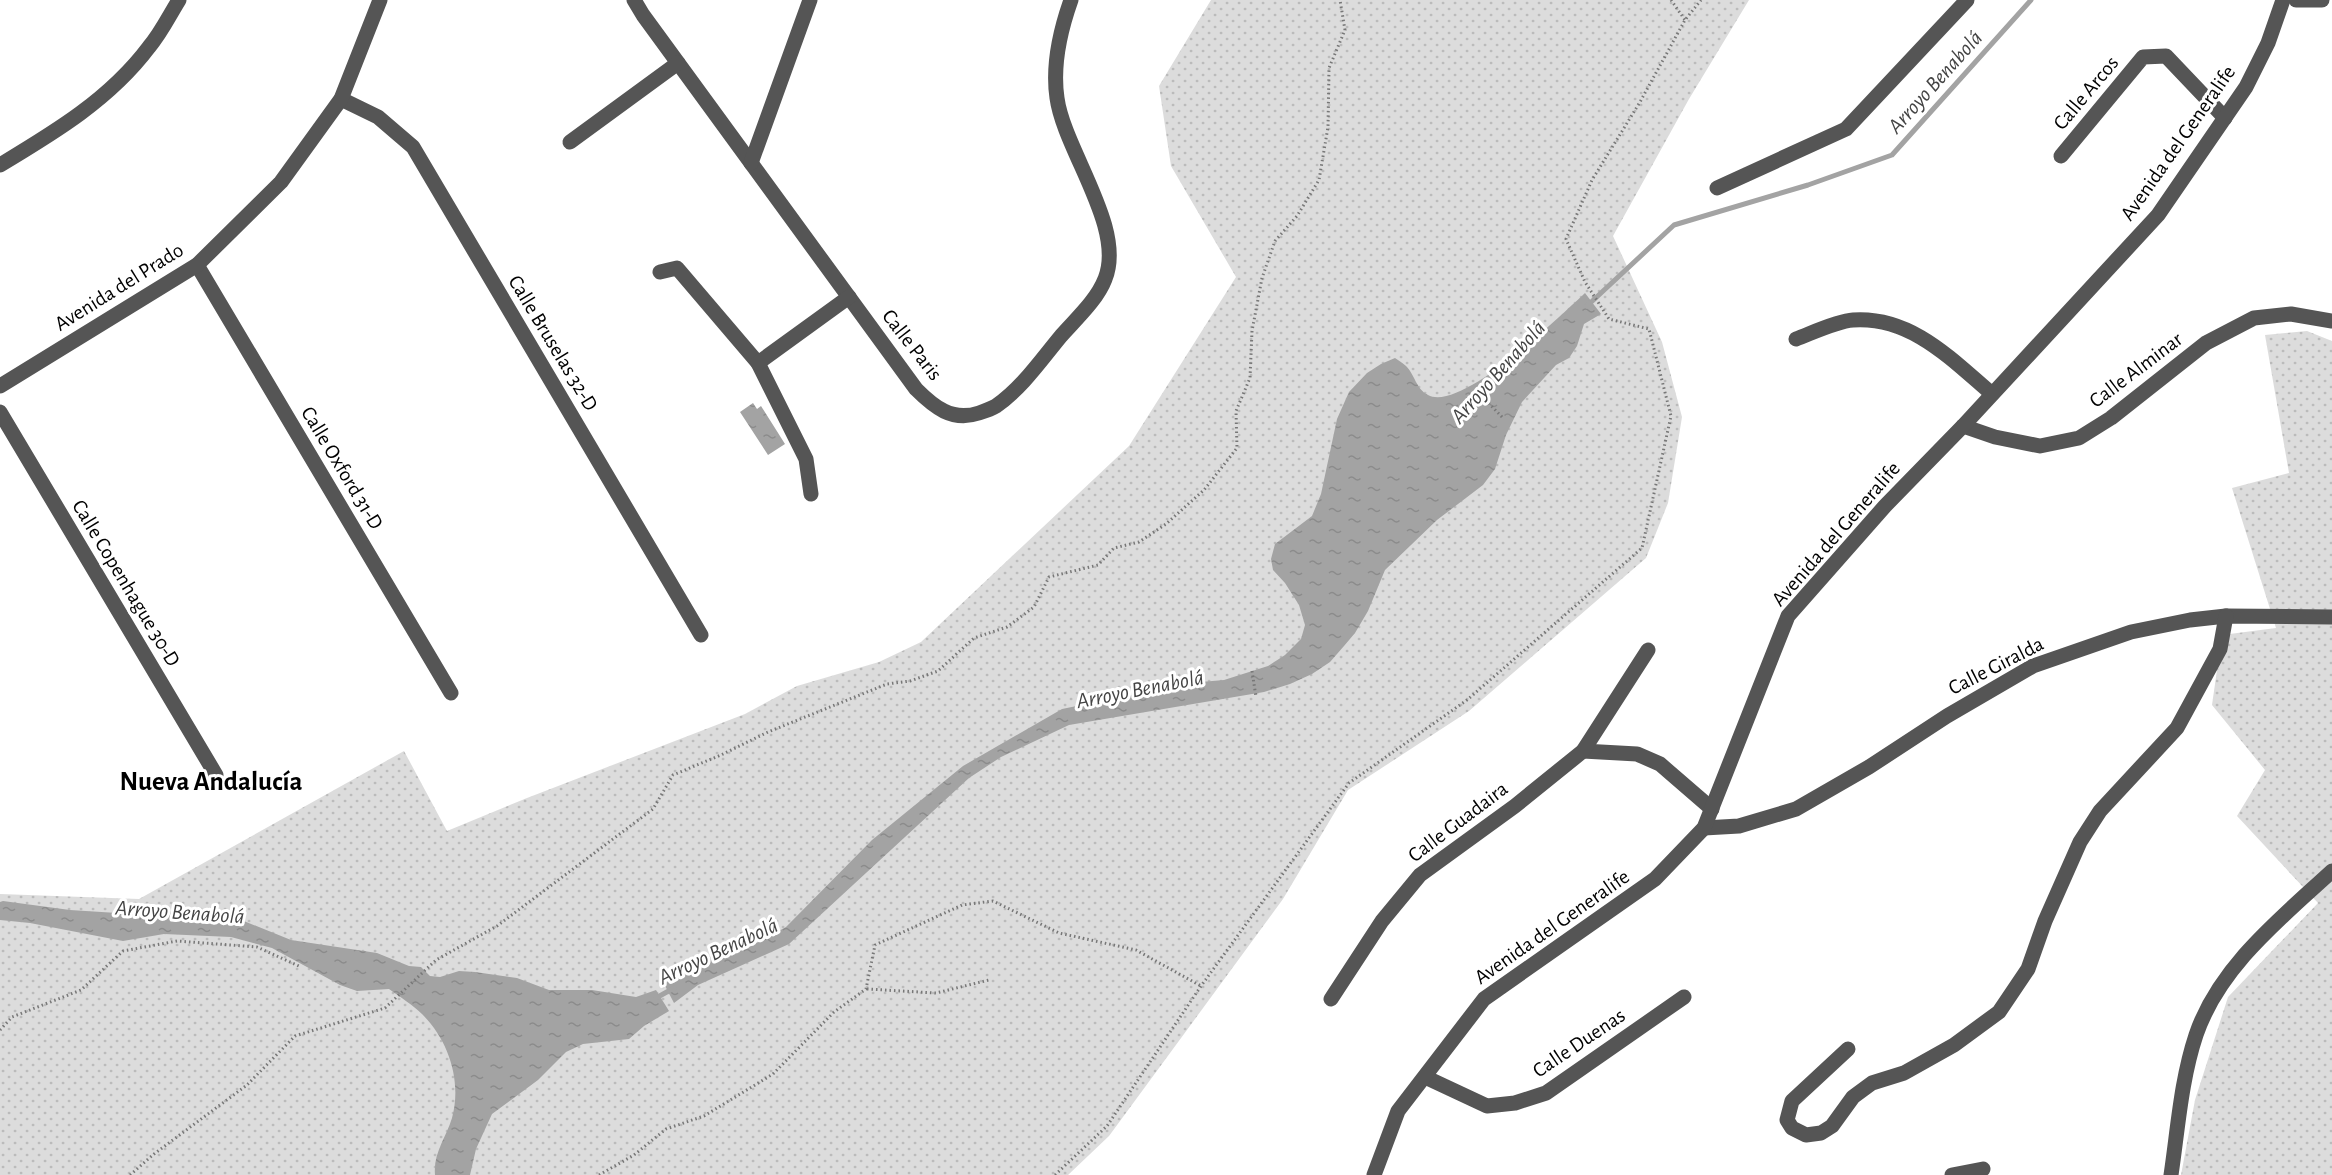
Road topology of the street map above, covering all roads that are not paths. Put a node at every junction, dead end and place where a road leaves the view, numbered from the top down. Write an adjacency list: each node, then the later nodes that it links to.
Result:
1 (179, 0): 16 (street)
2 (380, 0): 11 (street, Avenida del Prado)
3 (634, 0): 10 (street, Calle Paris)
4 (810, 0): 15 (street)
5 (1071, 0): 20 (street, Calle Paris)
6 (1967, 0): 17 (street)
7 (2283, 0): 12 (street, Avenida del Generalife)
8 (2296, 0): 9 (street)
9 (2322, 0)
10 (678, 63): 13 (street); 15 (street, Calle Paris)
11 (341, 99): 18 (street, Avenida del Prado); 31 (street, Calle Bruselas 32-D)
12 (2225, 118): 14 (street, Calle Arcos); 25 (street, Avenida del Generalife)
13 (570, 142)
14 (2061, 156)
15 (751, 163): 20 (street, Calle Paris)
16 (0, 165)
17 (1717, 188)
18 (196, 265): 24 (street, Avenida del Prado); 33 (street, Calle Oxford 31-D)
19 (660, 272): 23 (street)
20 (849, 297): 23 (street)
21 (2332, 321): 27 (street, Calle Alminar)
22 (1796, 339): 25 (street)
23 (758, 363): 28 (street)
24 (0, 386)
25 (1992, 394): 27 (street, Avenida del Generalife)
26 (0, 412): 35 (street, Calle Copenhague 30-D)
27 (1963, 426): 36 (street, Avenida del Generalife)
28 (810, 494)
29 (2226, 616): 30 (street, Calle Giralda); 37 (street, Calle Giralda); 41 (street)
30 (2332, 617)
31 (701, 635)
32 (1648, 650): 34 (street, Calle Guadaira)
33 (451, 693)
34 (1583, 751): 36 (street); 40 (street, Calle Guadaira)
35 (216, 775)
36 (1712, 809): 37 (street, Avenida del Generalife)
37 (1704, 828): 42 (street, Avenida del Generalife)
38 (2332, 871): 46 (street)
39 (1684, 996): 42 (street, Calle Duenas)
40 (1331, 999)
41 (1848, 1049)
42 (1425, 1077): 44 (street, Avenida del Generalife)
43 (1983, 1169): 45 (street)
44 (1374, 1175)
45 (1952, 1175)
46 (2171, 1175)

